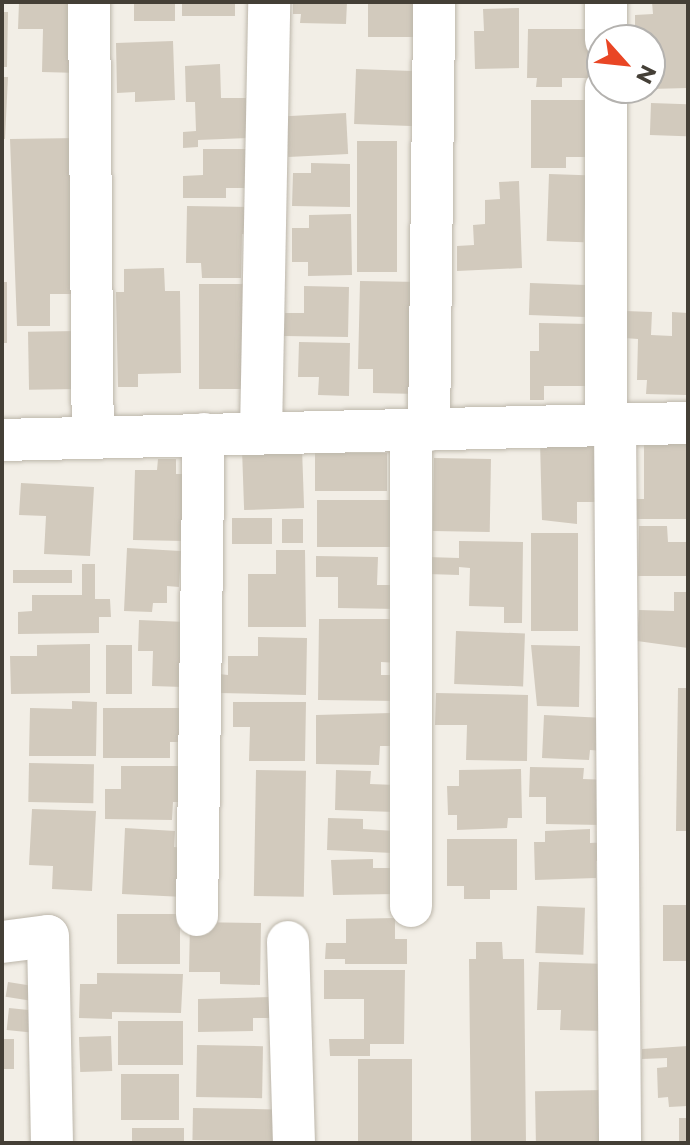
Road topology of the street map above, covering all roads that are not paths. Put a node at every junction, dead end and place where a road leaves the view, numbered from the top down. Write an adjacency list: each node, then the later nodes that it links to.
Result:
1 (89, 2): 12 (street)
2 (269, 2): 10 (street)
3 (434, 2): 9 (street)
4 (606, 2): 5 (street)
5 (606, 24)
6 (606, 104): 7 (street)
7 (610, 423): 8 (street); 9 (street); 20 (street)
8 (688, 423)
9 (420, 430): 10 (street); 14 (street)
10 (261, 433): 11 (street)
11 (204, 434): 12 (street); 15 (street)
12 (93, 437): 13 (street)
13 (2, 440)
14 (411, 906)
15 (197, 915)
16 (2, 942): 18 (street)
17 (288, 942): 19 (street)
18 (52, 1143)
19 (294, 1143)
20 (620, 1143)

